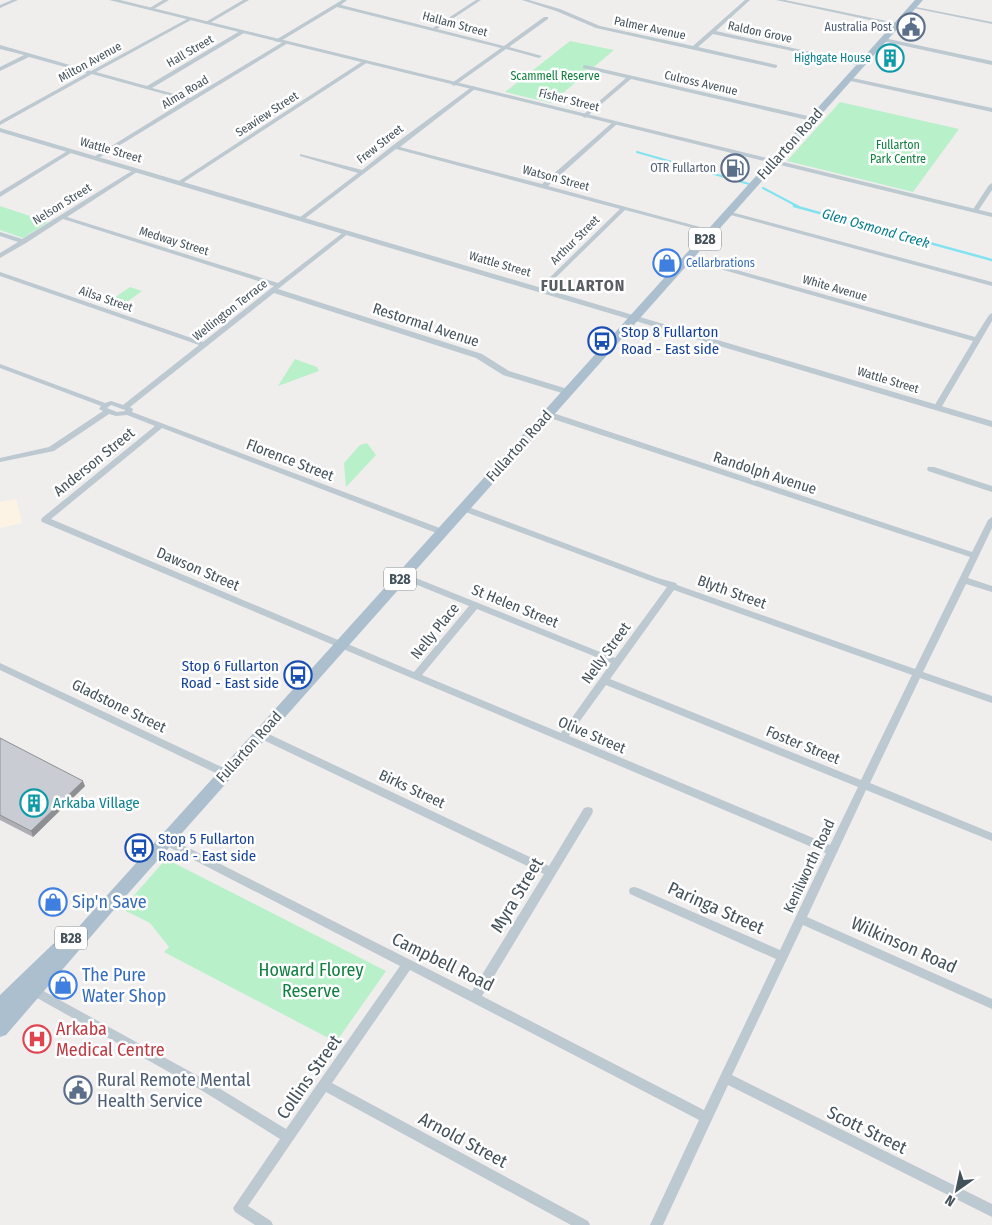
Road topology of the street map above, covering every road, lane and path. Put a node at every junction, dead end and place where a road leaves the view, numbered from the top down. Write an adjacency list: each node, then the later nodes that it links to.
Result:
1 (16, 0): 13 (street)
2 (112, 0): 14 (street, Fisher Street)
3 (167, 0): 14 (street)
4 (247, 0): 17 (street)
5 (345, 0): 11 (street)
6 (479, 0): 20 (street)
7 (524, 0): 28 (street, Palmer Avenue)
8 (748, 0): 22 (street)
9 (778, 0): 19 (street)
10 (919, 0): 12 (main road, Fullarton Road / B28)
11 (336, 5): 20 (street, Hallam Street); 24 (street)
12 (913, 7): 18 (street); 19 (main road, Fullarton Road / B28)
13 (0, 8)
14 (150, 9): 16 (street, Fisher Street)
15 (546, 18): 27 (street)
16 (189, 19): 17 (street, Fisher Street); 37 (street, Milton Avenue)
17 (206, 23): 21 (street, Fisher Street)
18 (992, 23)
19 (898, 24): 23 (main road, Fullarton Road / B28)
20 (434, 29): 27 (street, Hallam Street)
21 (242, 32): 24 (street, Fisher Street); 41 (street, Hall Street)
22 (712, 32): 28 (street); 33 (street, Raldon Grove)
23 (884, 40): 32 (street); 33 (main road, Fullarton Road / B28)
24 (277, 41): 25 (street, Fisher Street)
25 (285, 43): 31 (street, Fisher Street); 43 (street, Alma Road)
26 (0, 47): 29 (street)
27 (504, 47): 30 (street, Hallam Street); 40 (street)
28 (694, 48): 34 (street, Palmer Avenue)
29 (28, 55): 36 (street); 37 (street)
30 (539, 56)
31 (365, 62): 40 (street, Fisher Street); 57 (street, Seaview Street)
32 (992, 63)
33 (862, 64): 39 (main road, Fullarton Road / B28)
34 (776, 66)
35 (585, 67): 38 (street, Culross Avenue)
36 (0, 69)
37 (92, 72): 41 (street); 47 (street, Milton Avenue)
38 (630, 77): 45 (street); 46 (street, Culross Avenue)
39 (848, 79): 44 (street); 46 (main road, Fullarton Road / B28)
40 (454, 84): 42 (street, Fisher Street)
41 (148, 88): 43 (street)
42 (474, 88): 45 (street, Fisher Street); 50 (street, Frew Street)
43 (191, 100): 53 (street, Alma Road)
44 (992, 110)
45 (585, 116): 48 (street, Fisher Street)
46 (812, 119): 54 (main road, Fullarton Road / B28)
47 (0, 123)
48 (615, 123): 54 (street, Fisher Street); 59 (street)
49 (0, 130): 51 (street, Wattle Street)
50 (394, 146): 56 (street, Frew Street); 59 (street, Watson Street)
51 (71, 152): 53 (street, Wattle Street); 60 (street)
52 (302, 155): 56 (street)
53 (95, 158): 55 (street, Wattle Street)
54 (774, 162): 62 (street, Fisher Street); 63 (main road, Fullarton Road / B28)
55 (137, 170): 57 (street, Wattle Street); 65 (street, Nelson Street)
56 (362, 172): 66 (street, Frew Street)
57 (179, 183): 66 (street, Wattle Street)
58 (992, 184): 62 (street)
59 (544, 186): 61 (street, Watson Street)
60 (0, 195)
61 (624, 208): 67 (street, Watson Street); 76 (street, Arthur Street)
62 (975, 211): 64 (street, Fisher Street)
63 (729, 213): 67 (main road, Fullarton Road / B28); 74 (street)
64 (992, 215)
65 (62, 217): 70 (street, Nelson Street); 75 (street, Medway Street)
66 (301, 218): 68 (street, Wattle Street)
67 (712, 231): 72 (main road, Fullarton Road / B28)
68 (347, 232): 75 (street, Wellington Terrace); 76 (street, Wattle Street)
69 (0, 234): 70 (street)
70 (24, 242): 71 (street, Nelson Street)
71 (0, 256)
72 (688, 258): 78 (main road, Fullarton Road / B28); 79 (street, White Avenue)
73 (0, 274): 80 (street, Ailsa Street)
74 (992, 284)
75 (276, 288): 80 (street, Wellington Terrace); 82 (street, Restormal Avenue)
76 (541, 289): 78 (street, Wattle Street)
77 (992, 315): 79 (street)
78 (635, 317): 82 (main road, Fullarton Road / B28); 83 (street, Wattle Street)
79 (977, 340): 83 (street)
80 (204, 345): 85 (street, Wellington Terrace)
81 (0, 366): 84 (street)
82 (568, 392): 86 (main road, Fullarton Road / B28)
83 (937, 408): 87 (street, Wattle Street)
84 (106, 409): 85 (street, Florence Street); 89 (street)
85 (127, 410): 88 (street, Florence Street)
86 (547, 414): 92 (main road, Fullarton Road / B28); 96 (street, Randolph Avenue)
87 (992, 424)
88 (161, 425): 93 (street, Anderson Street); 95 (street, Florence Street)
89 (0, 460)
90 (931, 469): 91 (street)
91 (992, 489)
92 (464, 508): 95 (main road, Fullarton Road / B28); 99 (street, Blyth Street)
93 (45, 520): 102 (street, Dawson Street)
94 (992, 520): 96 (street, Kenilworth Road)
95 (442, 532): 97 (main road, Fullarton Road / B28)
96 (975, 556): 98 (street, Kenilworth Road)
97 (403, 576): 101 (street, St Helen Street); 102 (main road, Fullarton Road / B28)
98 (964, 580): 100 (street); 105 (street, Kenilworth Road)
99 (673, 585): 103 (street, Nelly Street); 105 (street, Blyth Street)
100 (992, 589)
101 (475, 604): 103 (street, St Helen Street); 106 (street, Nelly Place)
102 (341, 644): 106 (street, Olive Street); 109 (main road, Fullarton Road / B28)
103 (617, 662): 107 (street, Nelly Street)
104 (0, 666): 111 (street, Gladstone Street)
105 (919, 674): 108 (street, Blyth Street); 112 (street, Kenilworth Road)
106 (416, 676): 110 (street, Olive Street)
107 (603, 680): 110 (street, Nelly Street); 112 (street, Foster Street)
108 (992, 700)
109 (260, 734): 111 (main road, Fullarton Road / B28); 117 (street, Birks Street)
110 (562, 738): 116 (street, Olive Street)
111 (225, 773): 115 (main road, Fullarton Road / B28)
112 (863, 786): 114 (street, Foster Street); 116 (street, Kenilworth Road)
113 (588, 811): 117 (street, Myra Street)
114 (992, 837)
115 (165, 840): 119 (main road, Fullarton Road / B28); 122 (street, Campbell Road)
116 (832, 851): 120 (street, Kenilworth Road)
117 (551, 872): 124 (street, Myra Street)
118 (634, 891): 121 (street, Paringa Street)
119 (119, 892): 123 (main road, Fullarton Road / B28); 126 (main road, Fullarton Road / B28)
120 (801, 919): 121 (street, Kenilworth Road); 125 (street, Wilkinson Road)
121 (783, 957): 128 (street, Kenilworth Road)
122 (407, 965): 124 (street, Campbell Road); 129 (street, Collins Street)
123 (34, 991): 127 (main road, Fullarton Road / B28); 131 (street)
124 (475, 996): 130 (street, Campbell Road)
125 (992, 1004)
126 (0, 1008)
127 (0, 1029)
128 (726, 1078): 130 (street, Kenilworth Road); 132 (street, Scott Street)
129 (325, 1085): 131 (street, Collins Street); 134 (street, Arnold Street)
130 (705, 1117): 135 (street, Kenilworth Road)
131 (288, 1137): 133 (street, Collins Street)
132 (992, 1211)
133 (267, 1225)
134 (584, 1225)
135 (656, 1225)

